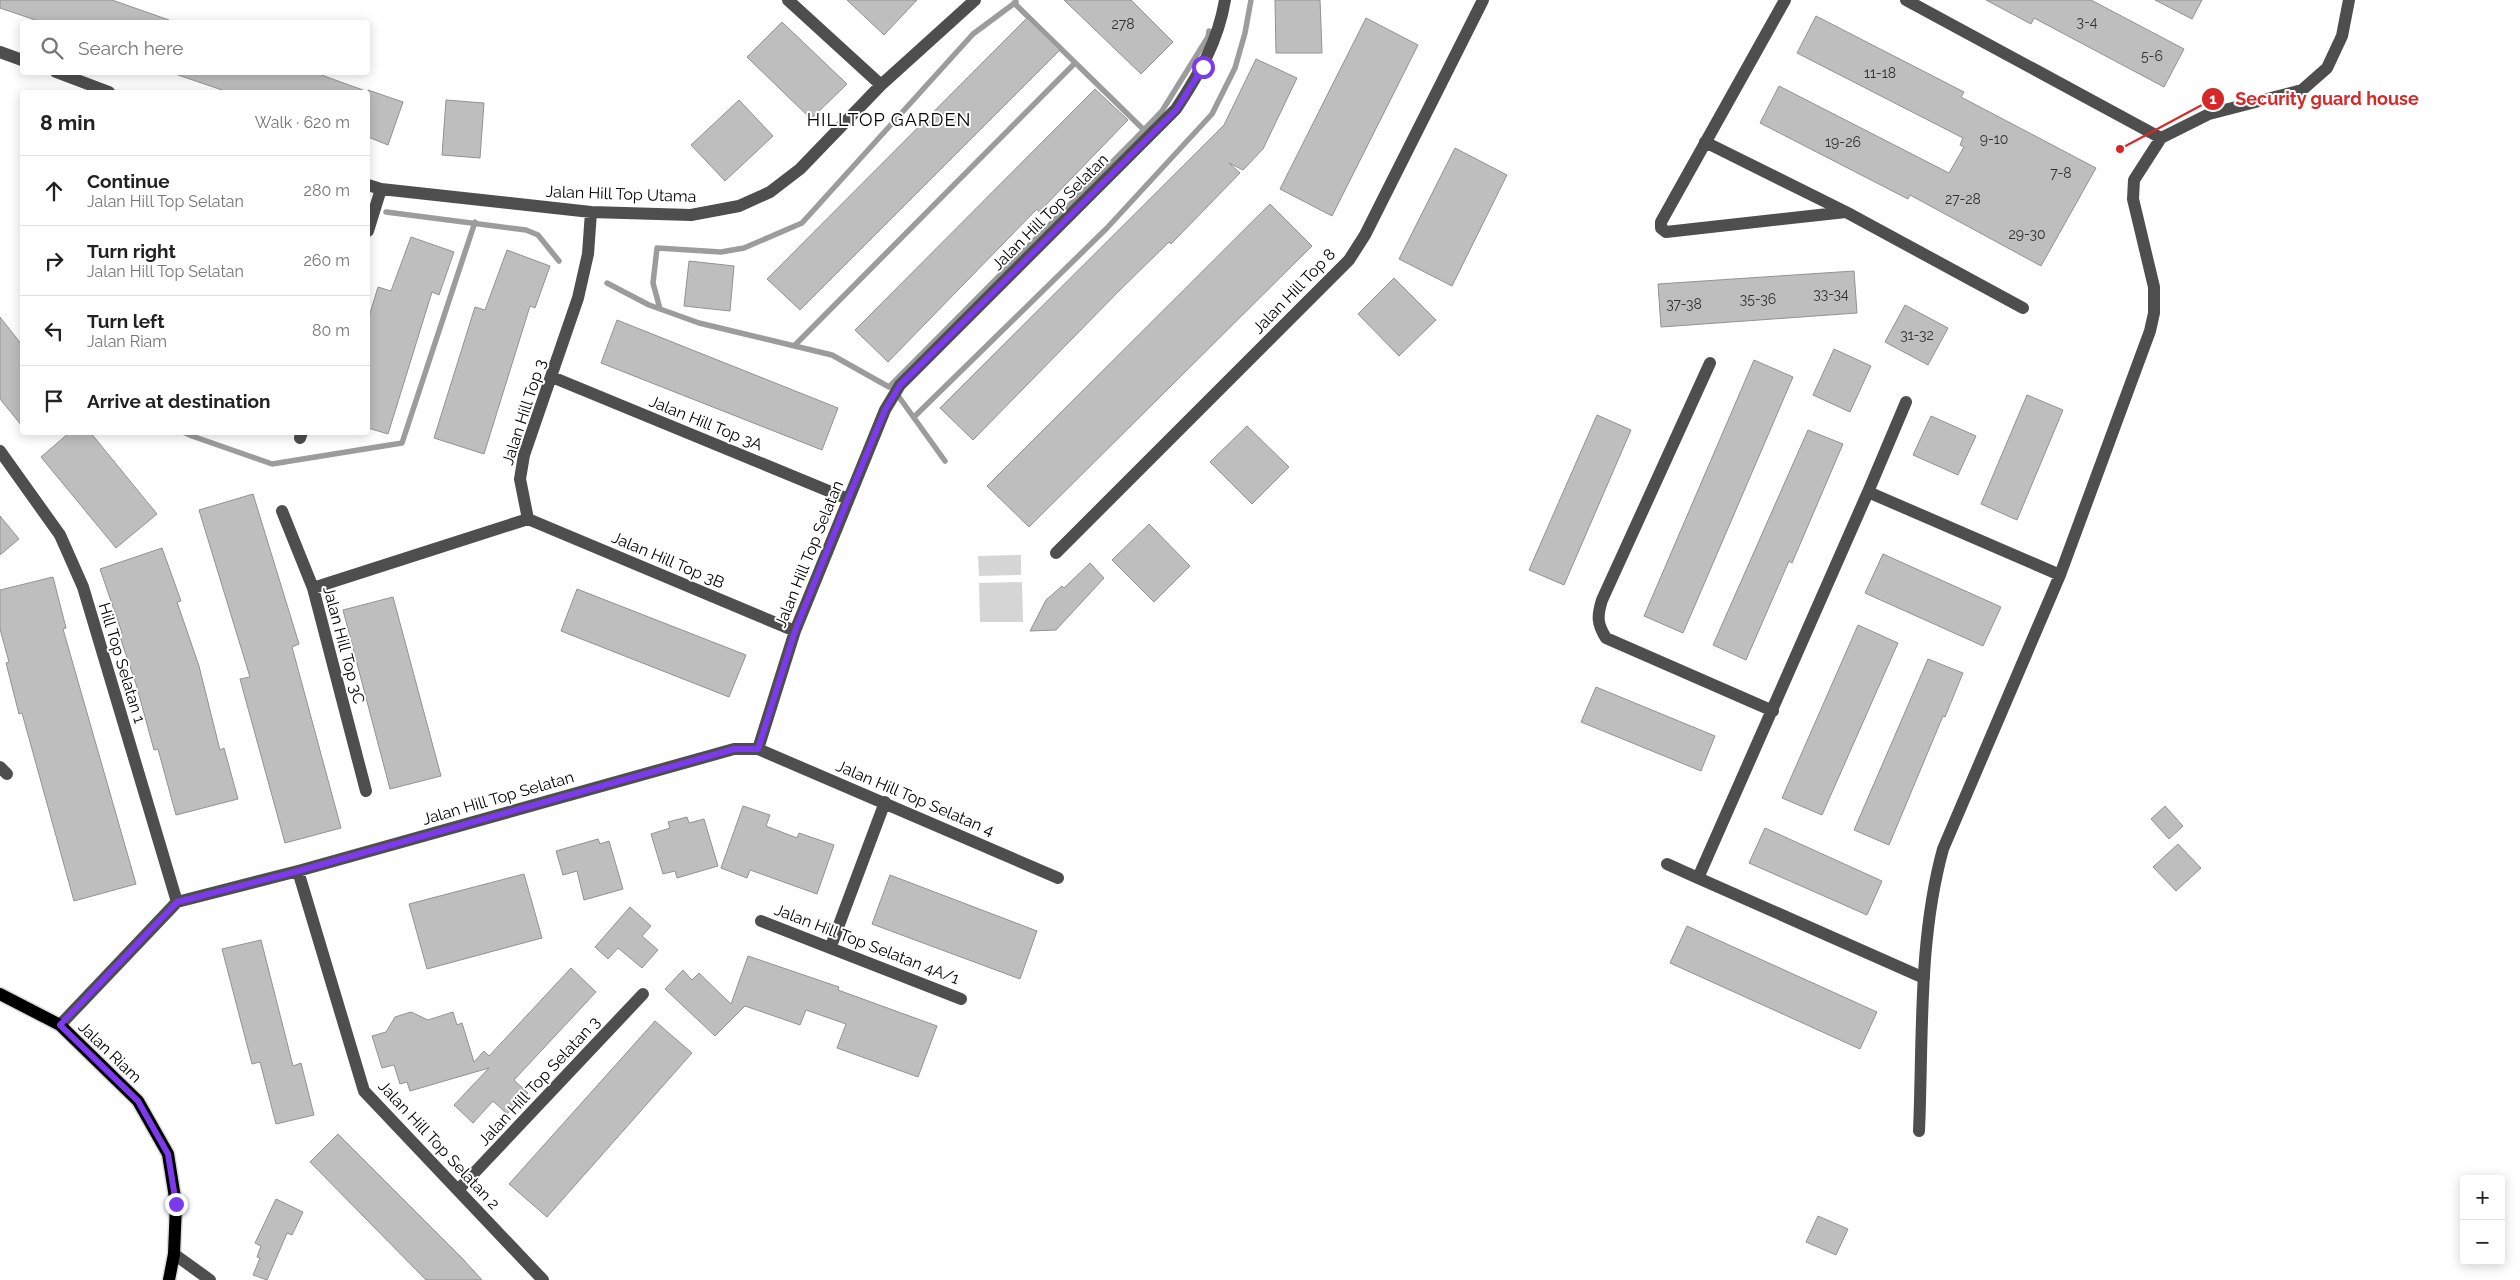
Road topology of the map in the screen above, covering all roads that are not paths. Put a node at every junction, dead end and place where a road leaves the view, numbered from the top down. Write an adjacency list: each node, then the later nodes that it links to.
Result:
1 (788, 0): 11 (street)
2 (975, 0): 11 (street, Jalan Hill Top Utama)
3 (1225, 0): 26 (street, Jalan Hill Top Selatan)
4 (1483, 0): 29 (street, Jalan Hill Top 8)
5 (1785, 0): 14 (street)
6 (1906, 0): 13 (street)
7 (2349, 0): 13 (street)
8 (0, 52): 9 (street)
9 (20, 59)
10 (64, 75): 12 (street)
11 (881, 85): 17 (street, Jalan Hill Top Utama)
12 (105, 90)
13 (2160, 138): 30 (street)
14 (1705, 142): 18 (street); 18 (street)
15 (370, 186): 16 (street, Jalan Hill Top Utama)
16 (381, 190): 17 (street, Jalan Hill Top Utama); 19 (street)
17 (591, 212): 22 (street, Jalan Hill Top 3)
18 (1846, 212): 20 (street)
19 (370, 225)
20 (2023, 308)
21 (1710, 363): 33 (street)
22 (552, 377): 26 (street, Jalan Hill Top 3A); 28 (street, Jalan Hill Top 3)
23 (1906, 402): 25 (street)
24 (0, 451): 41 (street, Hill Top Selatan 1)
25 (1868, 492): 30 (street); 33 (street)
26 (848, 499): 32 (street, Jalan Hill Top Selatan)
27 (282, 511): 31 (street, Jalan Hill Top 3C)
28 (528, 519): 31 (street); 32 (street, Jalan Hill Top 3B)
29 (1056, 553)
30 (2060, 575): 44 (street)
31 (313, 588): 35 (street, Jalan Hill Top 3C)
32 (795, 631): 34 (street, Jalan Hill Top Selatan)
33 (1773, 711): 40 (street)
34 (758, 749): 36 (street, Jalan Hill Top Selatan 4); 38 (street, Jalan Hill Top Selatan)
35 (366, 791)
36 (885, 802): 39 (street, Jalan Hill Top Selatan 4); 43 (street)
37 (1667, 864): 40 (street)
38 (298, 871): 41 (street, Jalan Hill Top Selatan); 50 (street, Jalan Hill Top Selatan 2)
39 (1058, 878)
40 (1698, 878): 44 (street)
41 (177, 902): 48 (street)
42 (761, 920): 43 (street, Jalan Hill Top Selatan 4A/1)
43 (831, 946): 47 (street, Jalan Hill Top Selatan 4A/1)
44 (1924, 978): 49 (street)
45 (0, 994): 48 (main road, Jalan Riam)
46 (643, 994): 50 (street, Jalan Hill Top Selatan 3)
47 (961, 999)
48 (60, 1025): 51 (main road, Jalan Riam)
49 (1919, 1131)
50 (458, 1190): 54 (street, Jalan Hill Top Selatan 2)
51 (174, 1254): 52 (main road, Jalan Riam); 53 (street)
52 (169, 1280)
53 (210, 1280)
54 (543, 1280)

